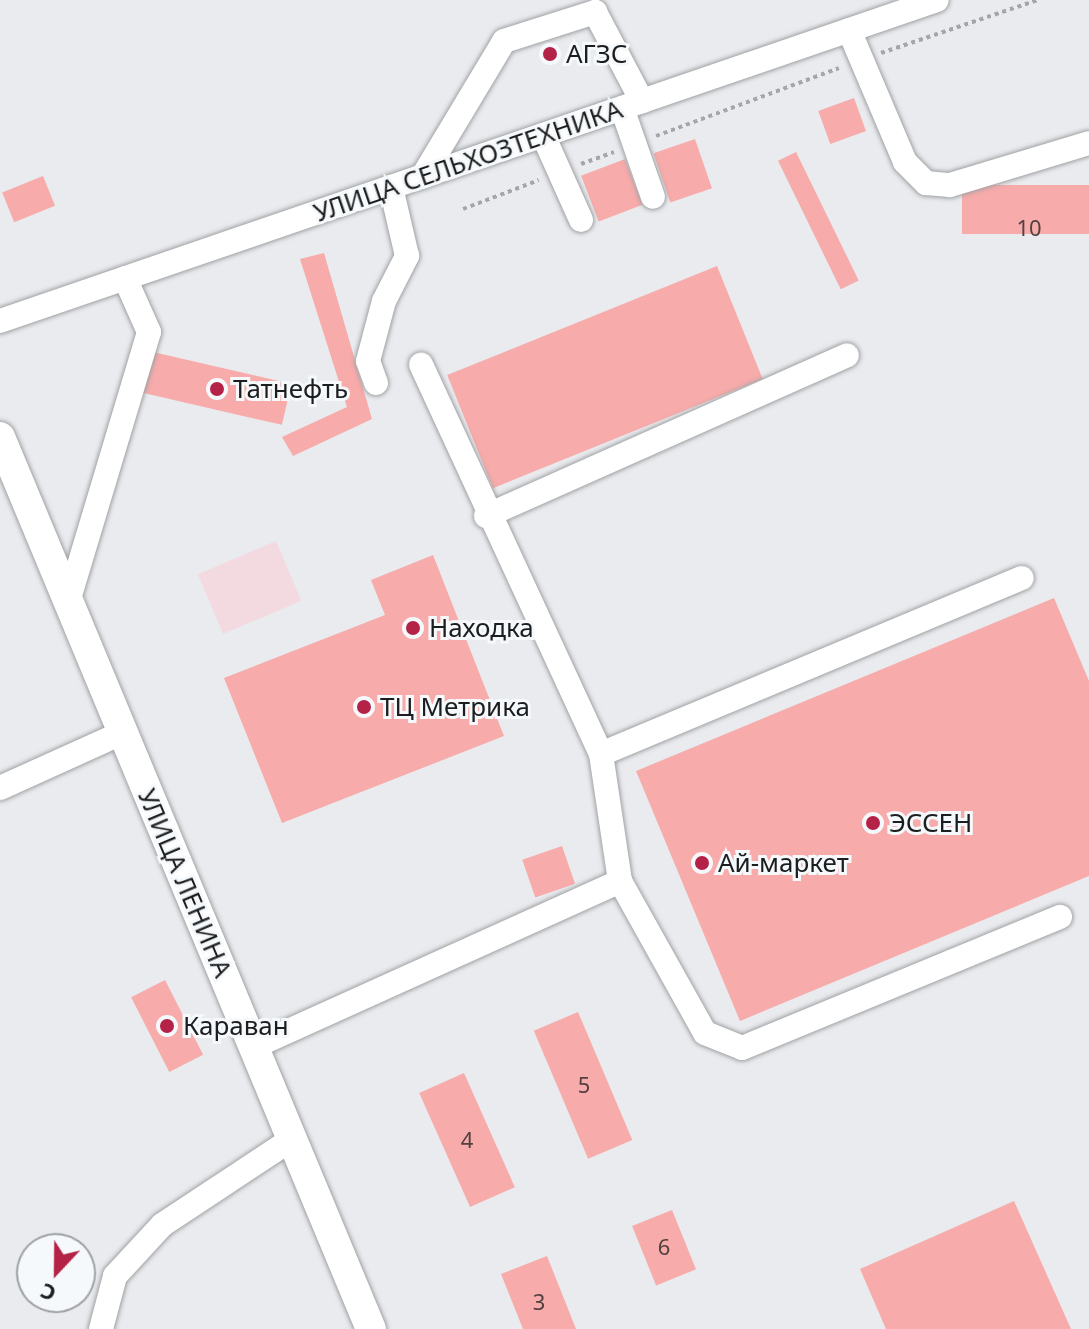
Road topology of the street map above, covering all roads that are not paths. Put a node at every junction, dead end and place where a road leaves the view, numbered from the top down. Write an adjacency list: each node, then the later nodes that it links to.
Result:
1 (937, 0): 2 (street, УЛИЦА СЕЛЬХОЗТЕХНИКА)
2 (849, 30): 3 (street, УЛИЦА СЕЛЬХОЗТЕХНИКА); 5 (street)
3 (632, 104): 4 (street, УЛИЦА СЕЛЬХОЗТЕХНИКА); 6 (street); 8 (street)
4 (543, 135): 6 (street, УЛИЦА СЕЛЬХОЗТЕХНИКА); 9 (street)
5 (1089, 143)
6 (423, 176): 7 (street, УЛИЦА СЕЛЬХОЗТЕХНИКА)
7 (391, 187): 10 (street, УЛИЦА СЕЛЬХОЗТЕХНИКА); 14 (street)
8 (653, 197)
9 (581, 220)
10 (125, 278): 11 (street, УЛИЦА СЕЛЬХОЗТЕХНИКА); 18 (street)
11 (0, 321)
12 (847, 355): 16 (street)
13 (421, 365): 16 (street)
14 (376, 383)
15 (0, 437): 18 (main road, УЛИЦА ЛЕНИНА)
16 (486, 516): 20 (street)
17 (1022, 578): 20 (street)
18 (68, 602): 19 (main road, УЛИЦА ЛЕНИНА)
19 (122, 733): 21 (street); 24 (main road, УЛИЦА ЛЕНИНА)
20 (601, 754): 22 (street)
21 (0, 788)
22 (620, 881): 23 (street); 24 (street)
23 (1060, 917)
24 (253, 1047): 25 (main road, УЛИЦА ЛЕНИНА)
25 (292, 1139): 26 (street); 27 (main road, УЛИЦА ЛЕНИНА)
26 (101, 1329)
27 (371, 1329)

